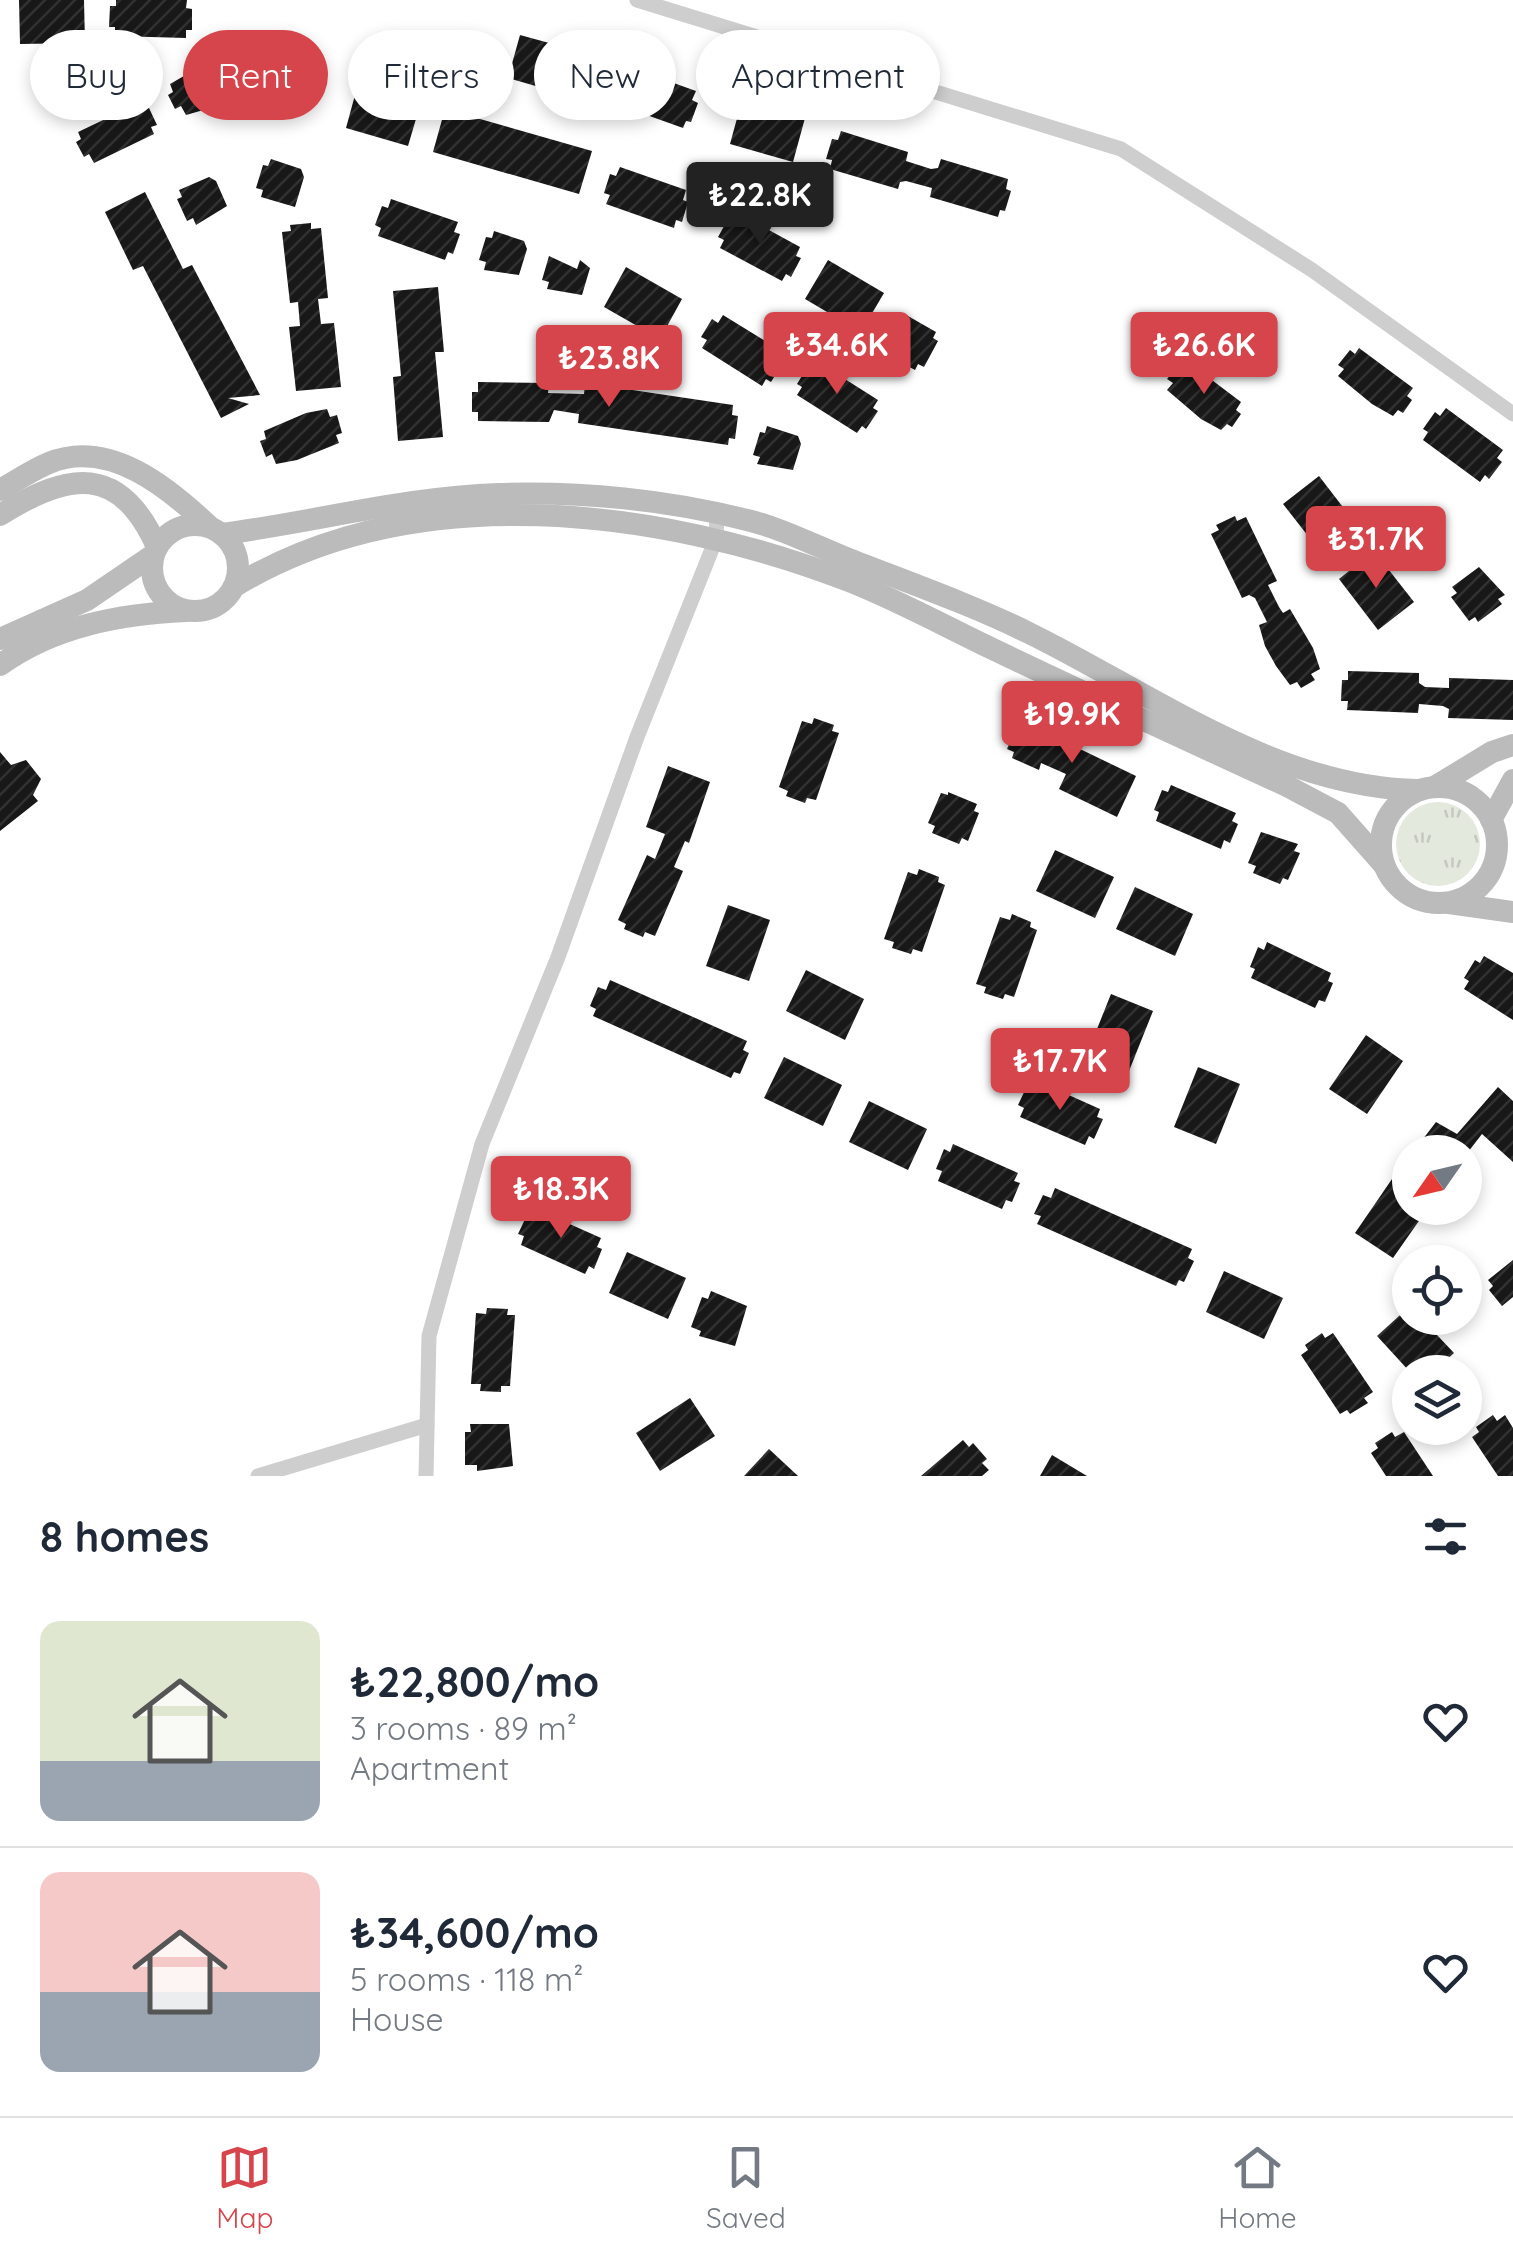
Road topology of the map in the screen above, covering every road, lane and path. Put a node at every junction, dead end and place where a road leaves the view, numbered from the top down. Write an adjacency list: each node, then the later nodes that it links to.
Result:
1 (637, 0): 2 (street)
2 (1513, 414)
3 (0, 490): 6 (street)
4 (717, 514): 6 (street); 7 (street); 15 (street)
5 (0, 515): 8 (street)
6 (216, 530): 8 (street); 9 (street)
7 (716, 539): 9 (street); 18 (street); 21 (street)
8 (155, 551): 10 (street); 11 (street)
9 (235, 586): 10 (street)
10 (186, 611): 12 (street)
11 (0, 640)
12 (0, 665)
13 (1513, 745): 15 (street)
14 (1513, 780): 16 (street)
15 (1427, 788): 16 (street); 18 (street)
16 (1493, 824): 17 (street); 19 (street)
17 (1513, 850)
18 (1384, 865): 19 (street)
19 (1446, 903): 20 (street)
20 (1513, 912)
21 (427, 1425): 22 (street); 23 (street)
22 (258, 1476)
23 (426, 1476)

